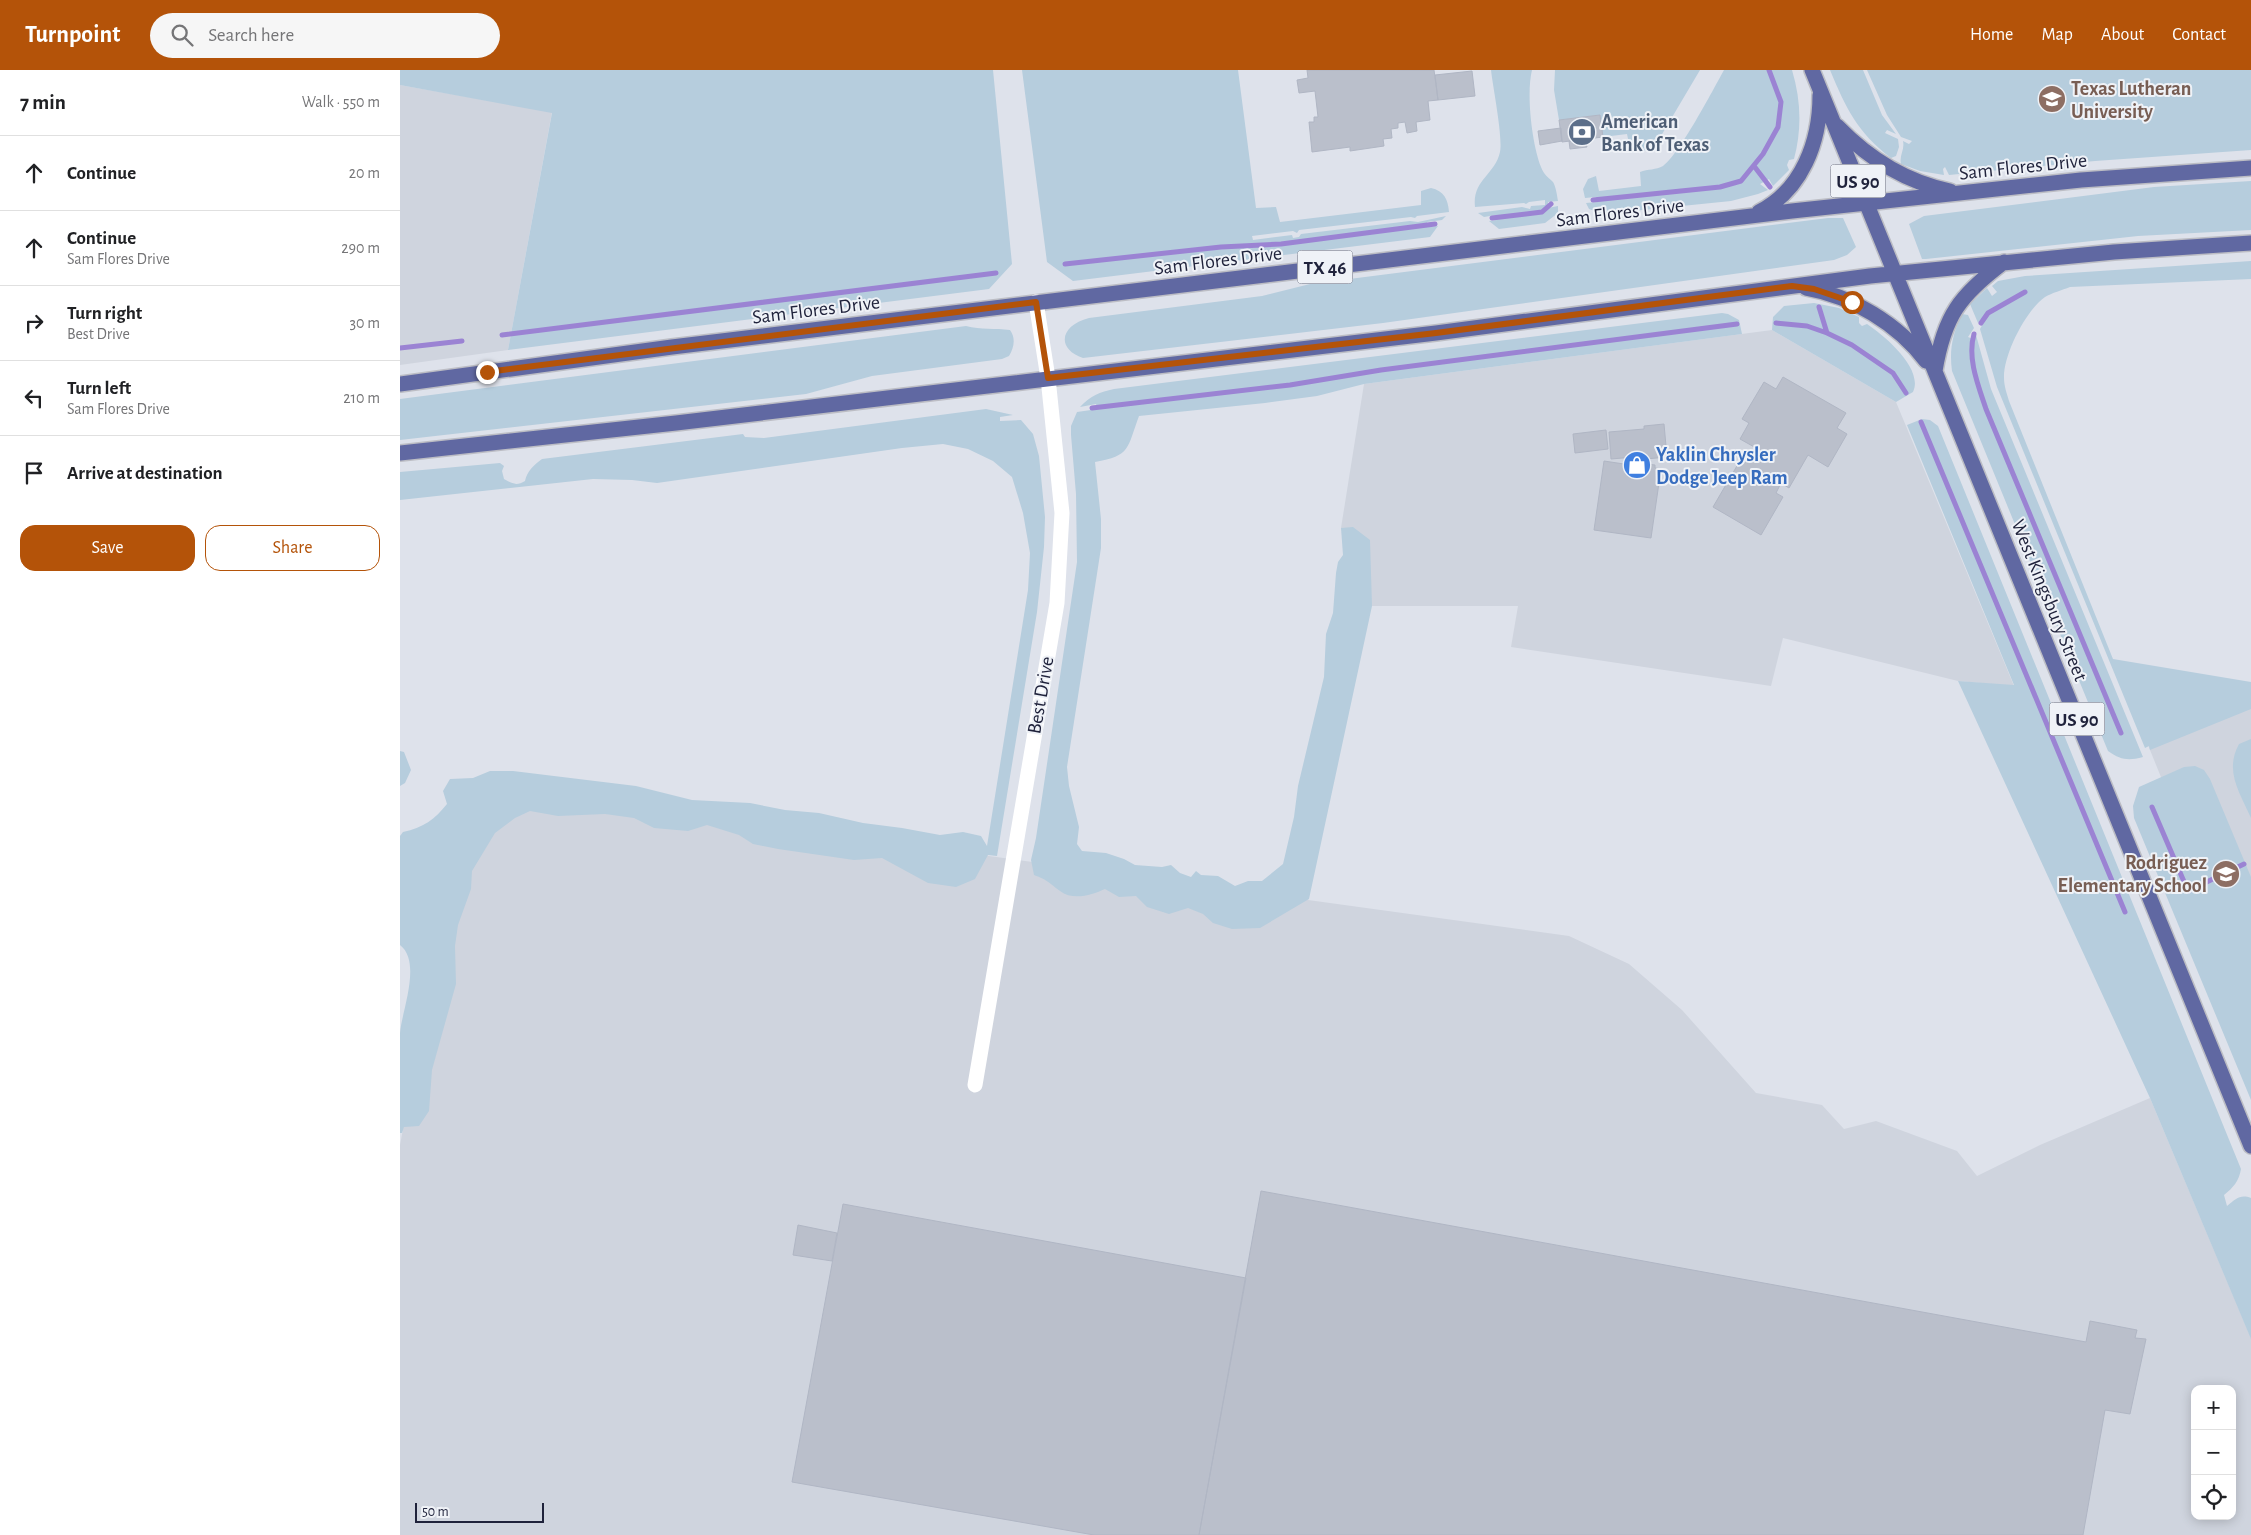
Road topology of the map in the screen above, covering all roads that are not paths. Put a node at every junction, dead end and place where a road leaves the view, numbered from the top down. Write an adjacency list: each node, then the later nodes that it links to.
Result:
1 (1812, 70): 2 (main road, West Kingsbury Street / US 90)
2 (1820, 89): 3 (main road, West Kingsbury Street / US 90); 7 (main road)
3 (1833, 122): 5 (main road); 6 (main road, West Kingsbury Street / US 90)
4 (2251, 168): 5 (main road, Sam Flores Drive / TX 46)
5 (1961, 193): 6 (main road, Sam Flores Drive / TX 46)
6 (1867, 203): 7 (main road, Sam Flores Drive / TX 46); 10 (main road, West Kingsbury Street / US 90)
7 (1749, 216): 12 (main road, Sam Flores Drive / TX 46)
8 (2251, 243): 9 (main road)
9 (2004, 262): 10 (main road); 13 (main road)
10 (1895, 273): 11 (main road); 13 (main road, West Kingsbury Street / US 90)
11 (1792, 286): 13 (main road); 14 (main road)
12 (1036, 302): 14 (street, Best Drive); 15 (main road, Sam Flores Drive / TX 46)
13 (1935, 373): 18 (main road, West Kingsbury Street / US 90)
14 (1048, 378): 16 (main road); 17 (street, Best Drive)
15 (400, 384)
16 (400, 453)
17 (975, 1085)
18 (2251, 1146)

